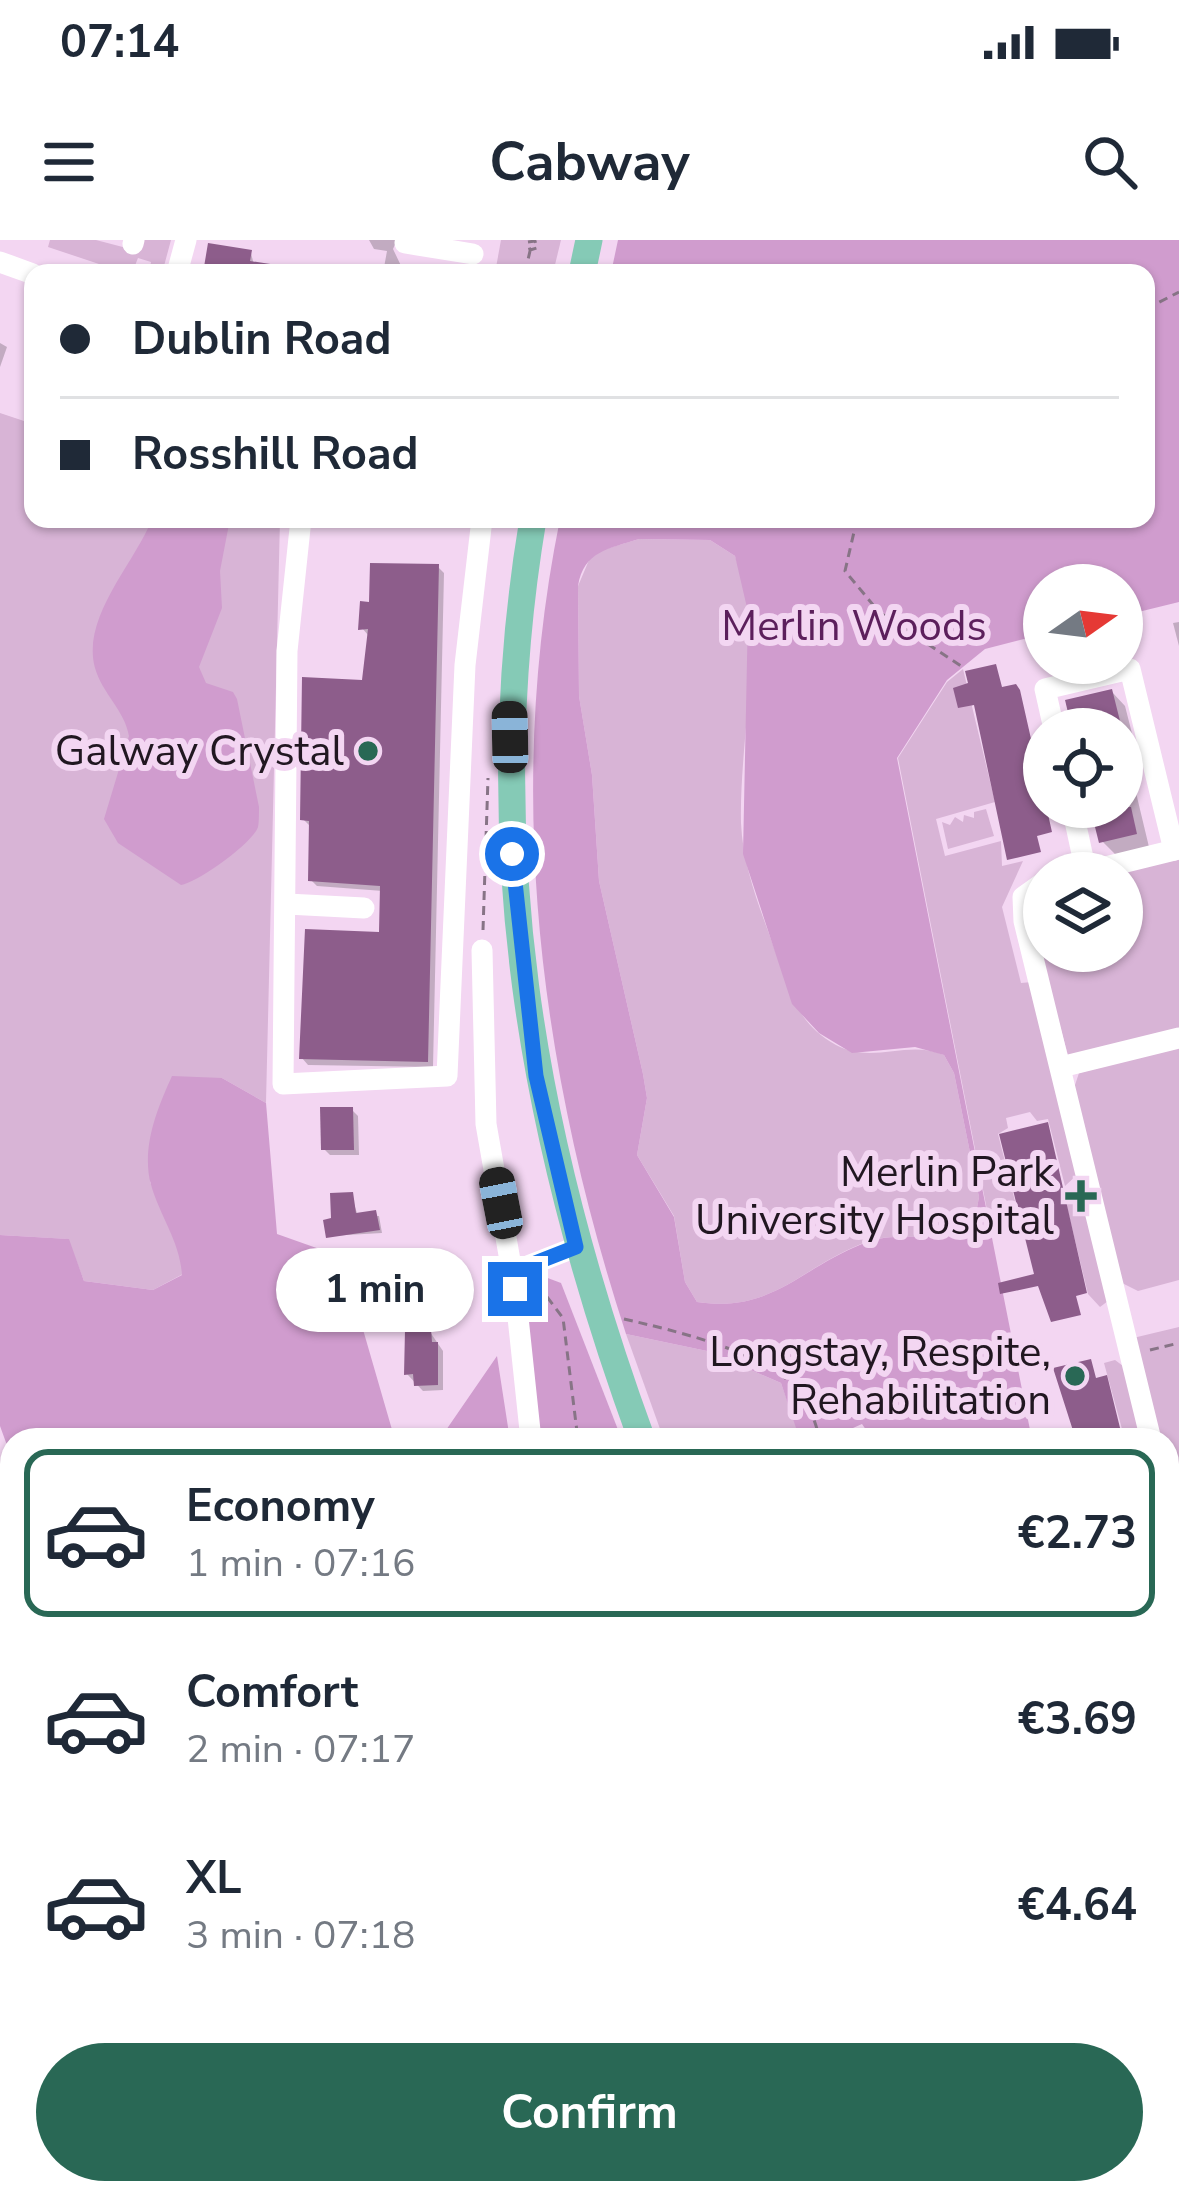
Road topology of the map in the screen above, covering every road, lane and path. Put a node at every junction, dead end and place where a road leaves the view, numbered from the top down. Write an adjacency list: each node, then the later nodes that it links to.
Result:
1 (531, 240): 4 (path)
2 (405, 243): 3 (street)
3 (472, 256)
4 (527, 264)
5 (300, 528): 16 (street)
6 (481, 528): 16 (street)
7 (532, 528): 22 (main road)
8 (855, 528): 9 (path)
9 (964, 668)
10 (1049, 708): 11 (street)
11 (1140, 708)
12 (1143, 720): 14 (street)
13 (489, 768): 18 (path)
14 (1176, 850): 15 (street)
15 (1143, 858)
16 (286, 904): 17 (street)
17 (364, 908)
18 (482, 950): 23 (street)
19 (1037, 972): 21 (street)
20 (1179, 1038): 21 (street)
21 (1060, 1067): 26 (street)
22 (576, 1247): 23 (street); 24 (main road)
23 (519, 1281): 27 (street); 28 (path)
24 (598, 1318): 29 (main road); 30 (path)
25 (1179, 1343): 26 (path)
26 (1130, 1355): 31 (street)
27 (529, 1428)
28 (577, 1428)
29 (638, 1428)
30 (815, 1428)
31 (1148, 1428)

